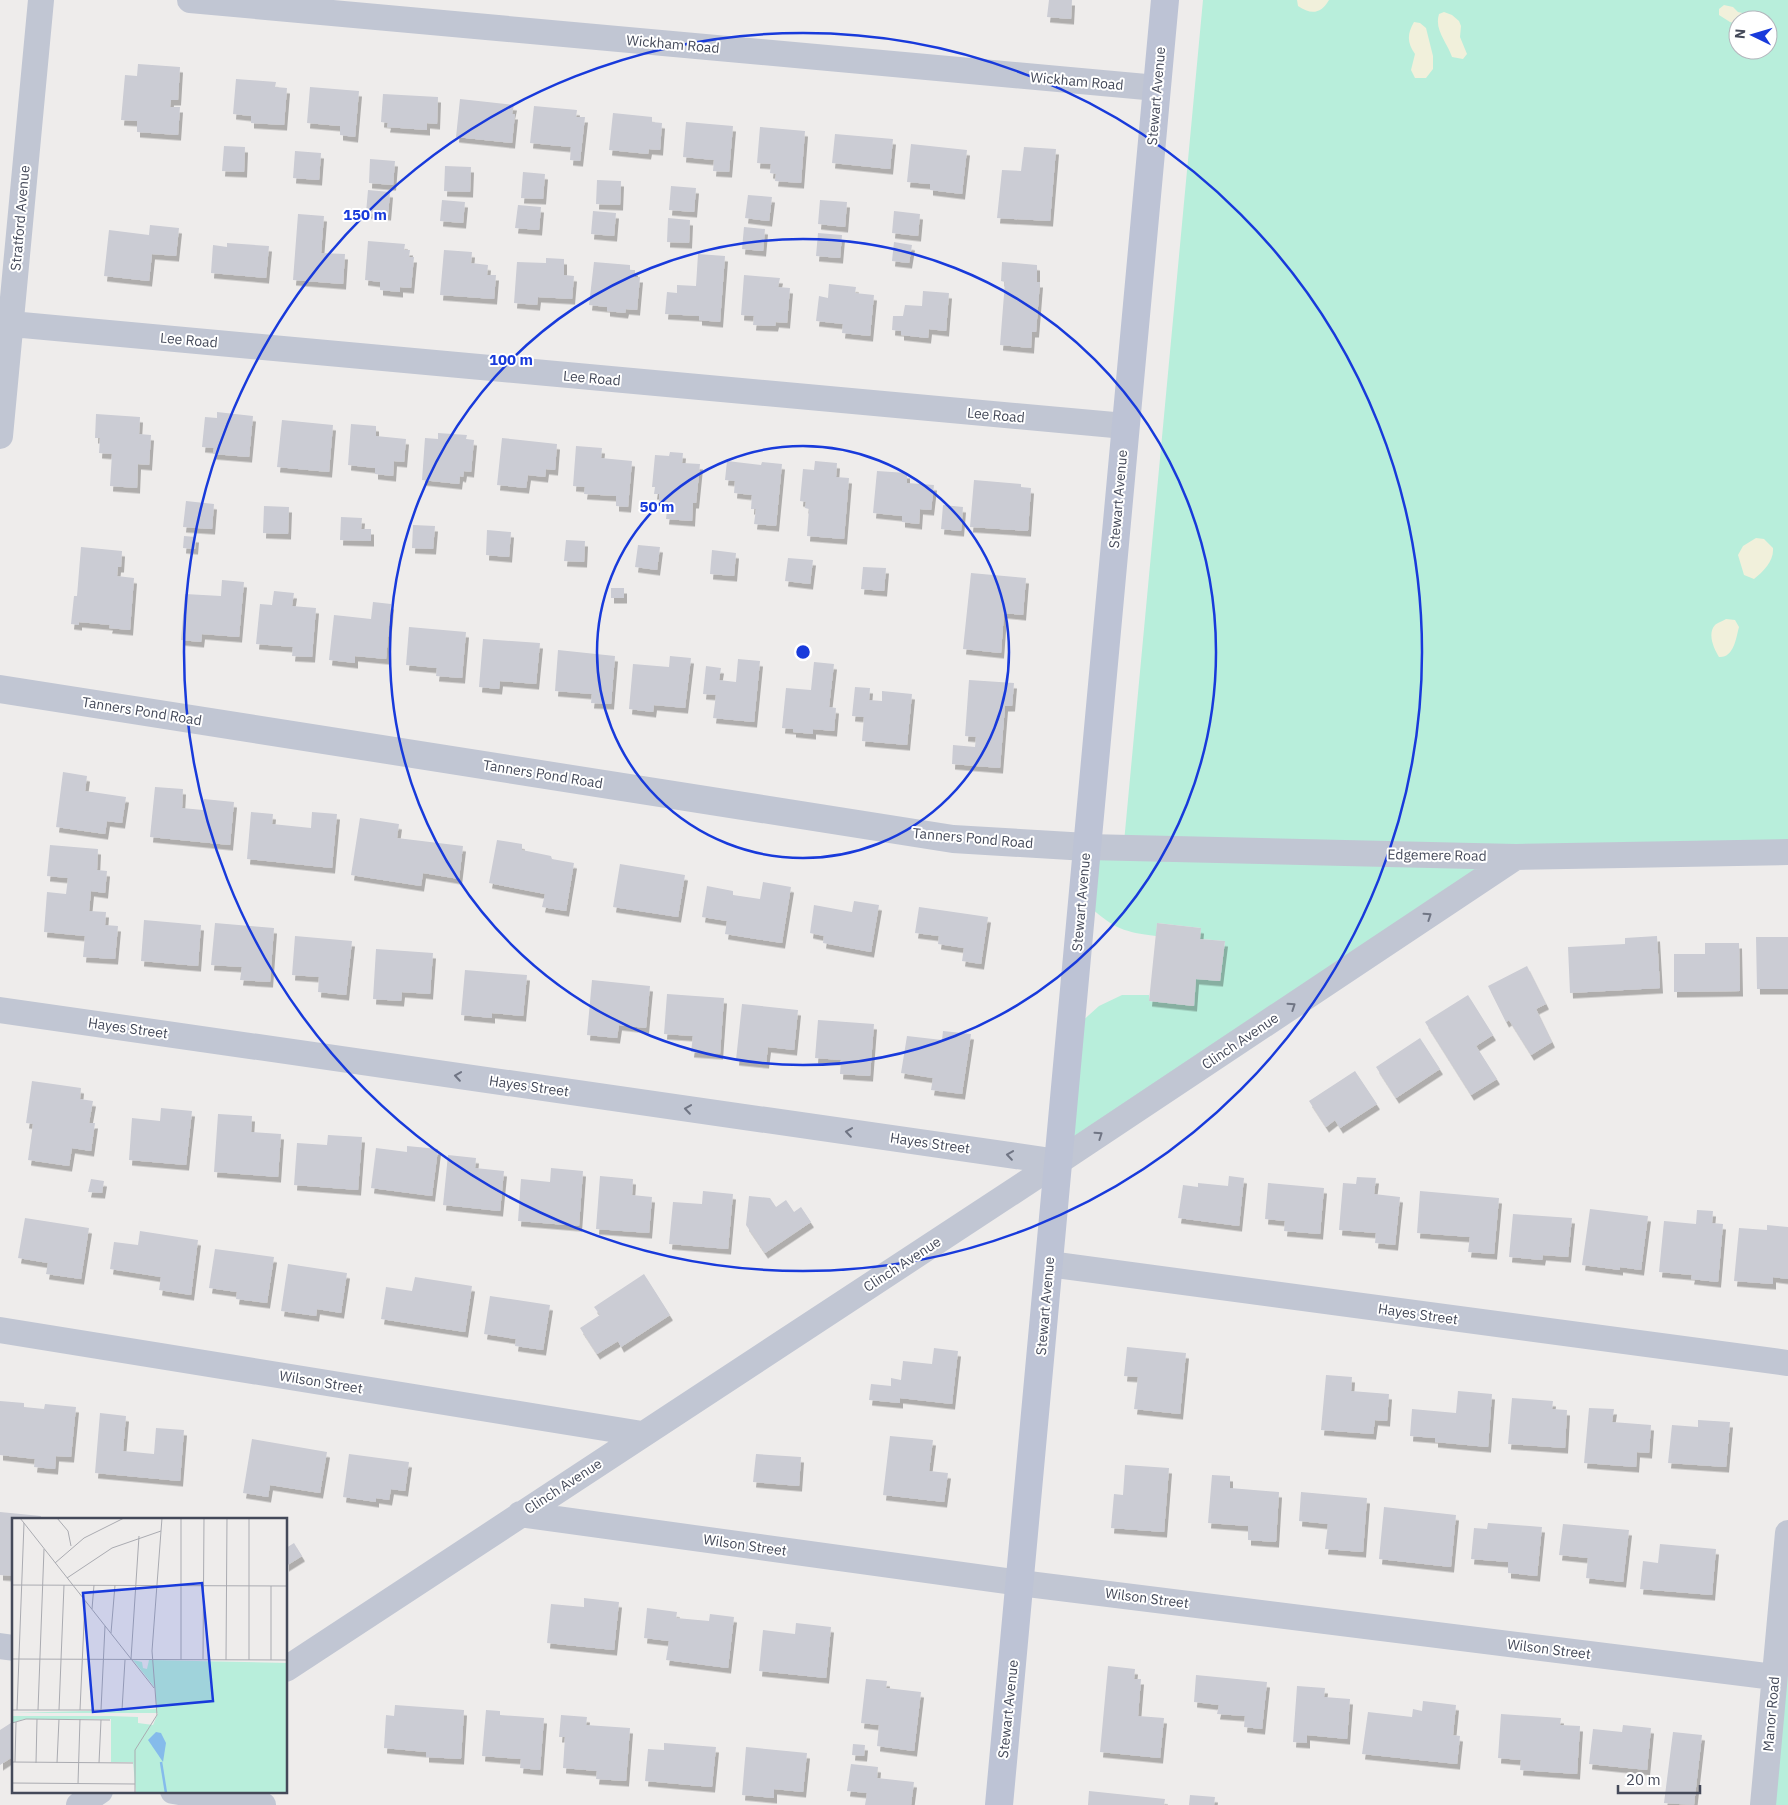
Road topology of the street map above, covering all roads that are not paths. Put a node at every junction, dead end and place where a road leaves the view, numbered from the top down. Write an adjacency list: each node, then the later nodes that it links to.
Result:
1 (41, 0): 5 (street, Stratford Avenue)
2 (190, 0): 4 (street, Wickham Road)
3 (1165, 0): 4 (main road, Stewart Avenue)
4 (1156, 88): 6 (main road, Stewart Avenue)
5 (5, 324): 6 (street, Lee Road); 7 (street, Stratford Avenue)
6 (1125, 426): 9 (main road, Stewart Avenue)
7 (0, 436)
8 (0, 688): 9 (street, Tanners Pond Road)
9 (1086, 847): 11 (street, Edgemere Road); 13 (main road, Stewart Avenue)
10 (1788, 852): 11 (street, Edgemere Road)
11 (1516, 857): 13 (street, Clinch Avenue, one-way to 11)
12 (0, 1010): 13 (street, Hayes Street, one-way to 12)
13 (1058, 1162): 14 (main road, Stewart Avenue); 17 (street, Clinch Avenue)
14 (1049, 1264): 16 (street, Hayes Street); 20 (main road, Stewart Avenue)
15 (0, 1330): 17 (street, Wilson Street)
16 (1788, 1363)
17 (642, 1434): 18 (street, Clinch Avenue)
18 (520, 1514): 20 (street, Wilson Street); 21 (street, Clinch Avenue)
19 (1788, 1534): 22 (street, Manor Road)
20 (1020, 1582): 22 (street, Wilson Street); 27 (main road, Stewart Avenue)
21 (288, 1668)
22 (1774, 1677): 28 (street, Manor Road)
23 (98, 1792): 25 (street)
24 (179, 1792): 26 (street)
25 (79, 1805)
26 (263, 1805)
27 (998, 1805)
28 (1763, 1805)

